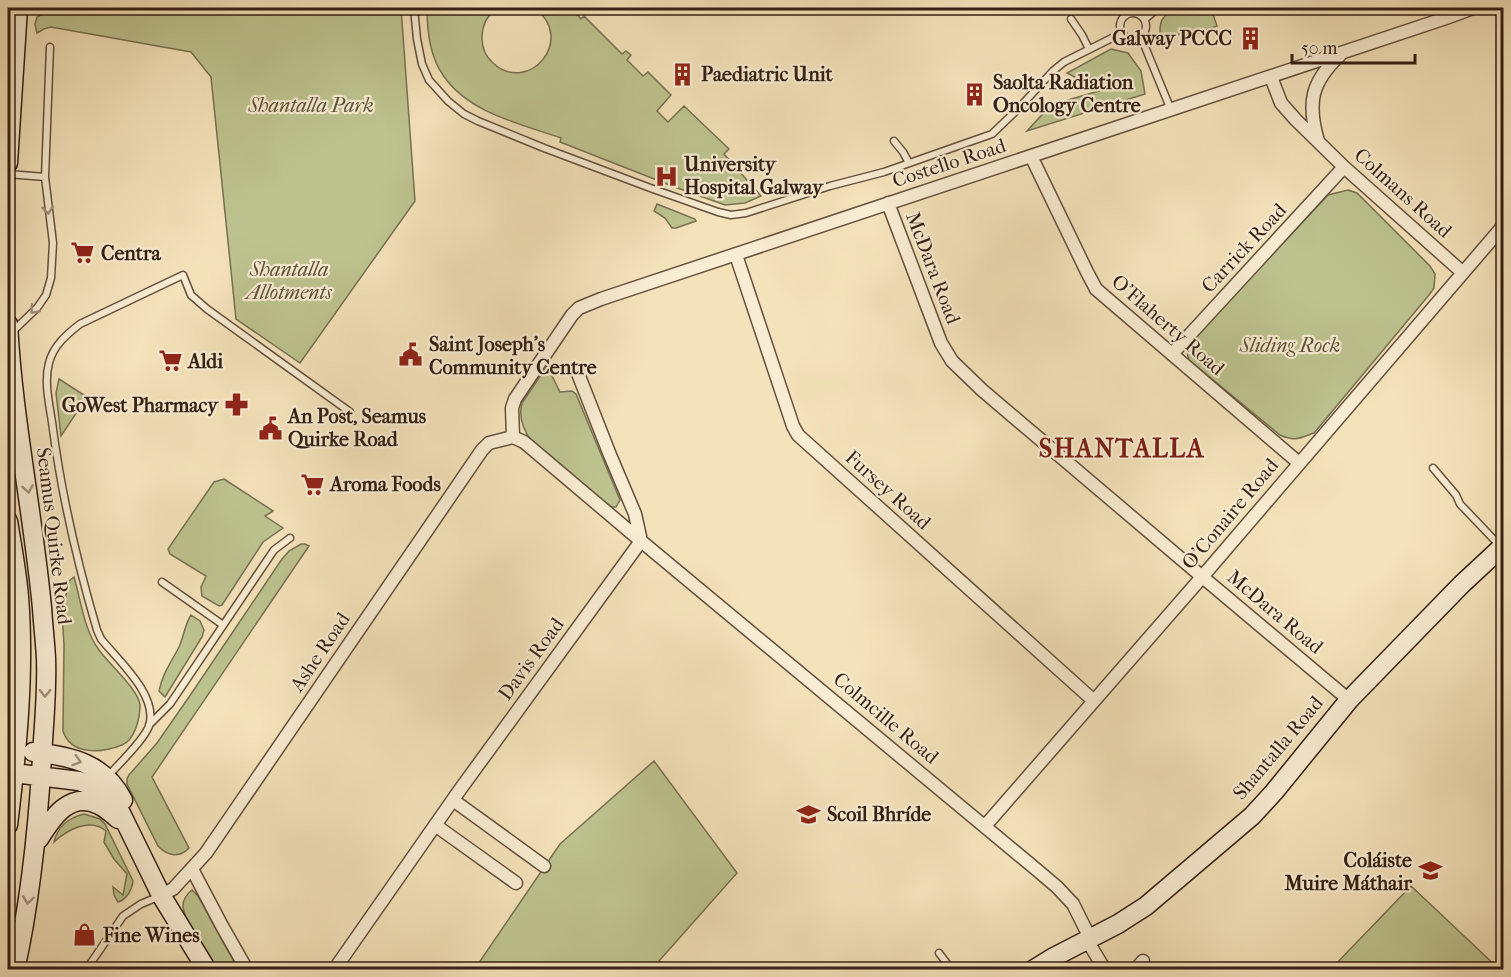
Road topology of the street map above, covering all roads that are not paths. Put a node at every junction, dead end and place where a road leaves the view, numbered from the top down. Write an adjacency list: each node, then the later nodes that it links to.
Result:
1 (18, 8): 17 (main road)
2 (414, 8): 18 (lane)
3 (1158, 8): 6 (lane)
4 (1473, 8): 11 (street, Costello Road)
5 (1071, 19): 10 (lane)
6 (1145, 19): 7 (lane); 8 (lane)
7 (1122, 33): 8 (lane); 10 (lane)
8 (1141, 37): 13 (lane)
9 (50, 47): 21 (lane)
10 (1089, 49): 18 (lane)
11 (1343, 52): 12 (street, Costello Road); 15 (street)
12 (1271, 76): 13 (street, Costello Road); 15 (street, Colmans Road)
13 (1171, 110): 16 (street, Costello Road)
14 (894, 141): 18 (lane)
15 (1318, 141): 19 (street, Colmans Road)
16 (1031, 156): 22 (street, Costello Road); 28 (street, O'Flaherty Road)
17 (8, 163)
18 (909, 163)
19 (1344, 167): 25 (street, Colmans Road); 28 (street, Carrick Road)
20 (8, 174): 21 (lane)
21 (45, 177): 27 (lane, one-way to 27)
22 (888, 203): 24 (street, Costello Road); 38 (street, McDara Road)
23 (1503, 225): 25 (street, O'Conaire Road)
24 (736, 255): 31 (street, Costello Road); 42 (street, Fursey Road)
25 (1462, 272): 32 (street, O'Conaire Road)
26 (8, 324): 27 (main road, Seamus Quirke Road)
27 (8, 336): 45 (main road, Seamus Quirke Road, one-way to 45)
28 (1172, 354): 32 (street, O'Flaherty Road)
29 (577, 371): 36 (street)
30 (350, 412): 43 (lane)
31 (513, 437): 36 (street, Colmcille Road); 55 (street, Ashe Road)
32 (1299, 463): 38 (street, O'Conaire Road)
33 (1433, 468): 37 (lane)
34 (8, 521): 44 (main road)
35 (290, 538): 40 (lane)
36 (641, 541): 49 (street, Davis Road); 52 (street, Colmcille Road)
37 (1502, 546): 41 (main road, Shantalla Road)
38 (1202, 577): 41 (street, McDara Road); 42 (street, O'Conaire Road)
39 (162, 582): 40 (lane)
40 (224, 625): 43 (lane)
41 (1349, 700): 58 (main road, Shantalla Road)
42 (1094, 701): 52 (street, O'Conaire Road)
43 (149, 725): 48 (lane)
44 (16, 751): 45 (main road); 46 (main road)
45 (43, 753): 47 (main road, Seamus Quirke Road); 48 (main road, one-way to 48)
46 (14, 773): 47 (main road); 50 (main road)
47 (42, 776): 48 (main road); 53 (main road, Seamus Quirke Road)
48 (97, 789): 53 (main road); 57 (main road)
49 (453, 800): 51 (street, Davis Road); 54 (street)
50 (8, 825)
51 (435, 825): 56 (street); 64 (street, Davis Road)
52 (985, 826): 58 (street, Colmcille Road)
53 (36, 842): 60 (main road, Seamus Quirke Road, one-way to 60)
54 (544, 866)
55 (192, 868): 57 (street, Ashe Road); 63 (street)
56 (516, 883)
57 (161, 896): 61 (lane); 62 (main road)
58 (1088, 939): 66 (main road, Shantalla Road); 67 (street, Colmcille Road)
59 (939, 953): 65 (lane)
60 (15, 969)
61 (86, 969)
62 (207, 969)
63 (247, 969)
64 (334, 969)
65 (952, 969)
66 (1033, 969)
67 (1105, 969)

